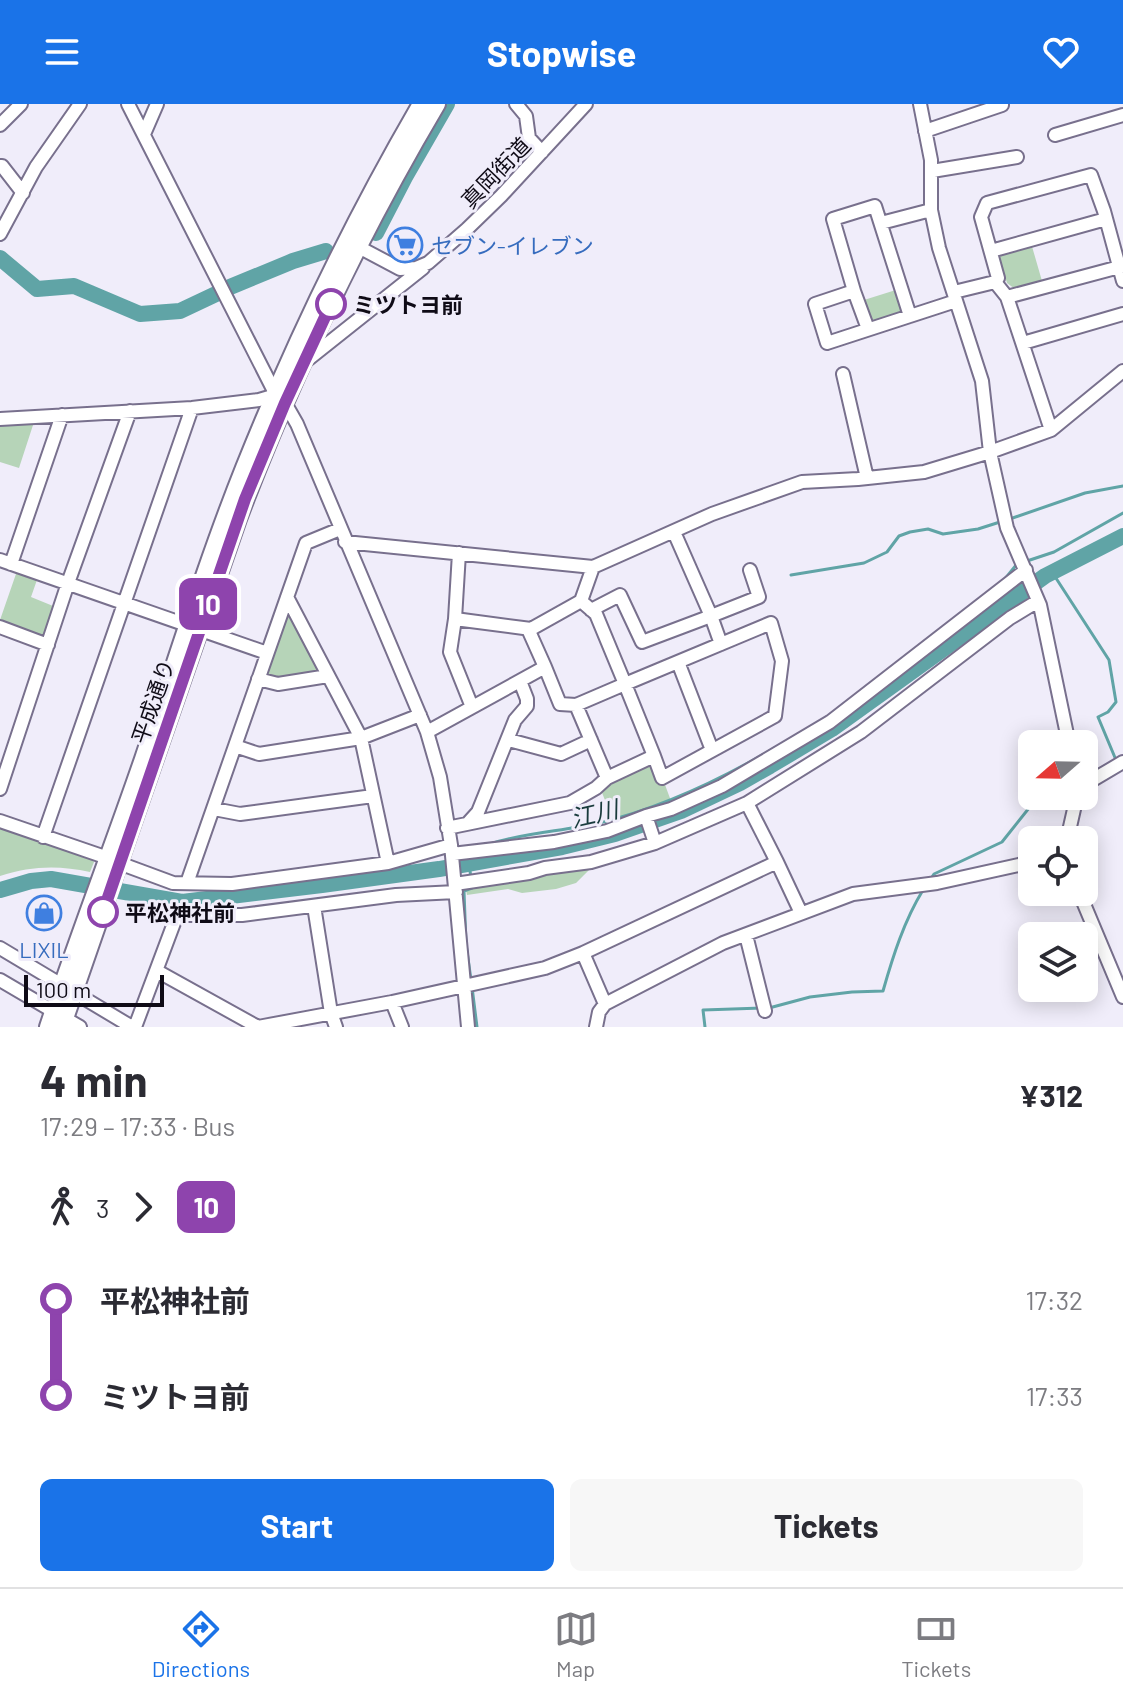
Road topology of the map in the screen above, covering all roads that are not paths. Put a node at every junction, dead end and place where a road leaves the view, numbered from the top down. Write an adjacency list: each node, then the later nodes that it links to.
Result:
1 (21, 104): 12 (street)
2 (80, 104): 20 (street)
3 (128, 104): 14 (street)
4 (157, 104): 14 (street)
5 (421, 104): 26 (main road, 平成通り)
6 (437, 104): 26 (main road, 平成通り)
7 (516, 104): 16 (street)
8 (586, 104): 16 (street, 真岡街道)
9 (920, 104): 13 (street)
10 (1002, 105): 13 (street)
11 (1123, 115): 15 (street)
12 (0, 125)
13 (925, 131): 19 (street)
14 (144, 134): 42 (street)
15 (1055, 135)
16 (542, 152): 28 (street, 真岡街道)
17 (1017, 157): 19 (street)
18 (0, 166): 20 (street)
19 (932, 171): 21 (street)
20 (23, 193): 23 (street)
21 (931, 210): 24 (street); 33 (street)
22 (1106, 219): 27 (street); 27 (street); 29 (street)
23 (4, 222): 25 (street)
24 (881, 223): 32 (street); 36 (street)
25 (0, 234)
26 (353, 244): 28 (street); 39 (main road, 平成通り); 42 (main road, 平成通り)
27 (991, 251): 31 (street)
28 (428, 263): 39 (street, 真岡街道)
29 (1121, 267): 30 (street); 34 (street)
30 (1123, 281)
31 (995, 282): 33 (street); 34 (street)
32 (854, 291): 37 (street); 37 (street)
33 (955, 296): 36 (street); 48 (street)
34 (1007, 297): 38 (street)
35 (1123, 314): 38 (street)
36 (910, 316): 37 (street)
37 (868, 329)
38 (1023, 343): 47 (street)
39 (304, 362): 42 (main road, 平成通り)
40 (1123, 371): 47 (street)
41 (843, 374): 49 (street)
42 (280, 399): 43 (street); 51 (street); 65 (main road, 平成通り)
43 (192, 408): 44 (street); 60 (street)
44 (130, 411): 45 (street); 57 (street)
45 (62, 415): 46 (street); 53 (street)
46 (0, 419)
47 (1051, 430): 48 (street)
48 (990, 452): 49 (street); 56 (street)
49 (867, 478): 50 (street)
50 (674, 532): 54 (street); 62 (street)
51 (343, 535): 52 (street); 58 (street); 78 (street)
52 (459, 553): 54 (street); 63 (street)
53 (6, 562): 57 (street)
54 (593, 567): 61 (street)
55 (750, 570): 62 (street)
56 (1026, 571): 59 (street); 94 (street)
57 (68, 583): 60 (street); 68 (street)
58 (287, 597): 69 (street); 72 (street)
59 (1038, 601): 79 (street); 92 (street)
60 (124, 602): 65 (street); 98 (street)
61 (586, 606): 62 (street); 66 (street); 75 (street)
62 (711, 616): 67 (street)
63 (455, 619): 66 (street); 77 (street)
64 (0, 627): 68 (street)
65 (194, 628): 69 (street); 104 (main road, 平成通り)
66 (528, 629): 71 (street)
67 (721, 644): 70 (street); 85 (street)
68 (48, 645): 90 (street)
69 (267, 653): 73 (street)
70 (678, 662): 75 (street); 85 (street)
71 (545, 667): 74 (street); 76 (street)
72 (328, 676): 73 (street); 81 (street)
73 (258, 679): 84 (street)
74 (520, 681): 77 (street); 82 (street)
75 (625, 684): 76 (street); 86 (street)
76 (576, 705): 83 (street)
77 (472, 707): 80 (street)
78 (420, 715): 80 (street); 81 (street)
79 (1066, 730)
80 (427, 732): 97 (street)
81 (361, 738): 84 (street); 91 (street)
82 (509, 740): 83 (street); 96 (street)
83 (591, 740): 89 (street)
84 (235, 746): 93 (street)
85 (712, 750): 86 (street)
86 (654, 756): 89 (street)
87 (1123, 762): 88 (street)
88 (1098, 777)
89 (607, 778): 96 (street)
90 (0, 789)
91 (373, 796): 93 (street); 102 (street)
92 (747, 803): 99 (street); 101 (street)
93 (214, 809): 105 (street)
94 (646, 816): 99 (street); 100 (street)
95 (0, 821): 98 (street)
96 (468, 823): 97 (street)
97 (447, 828): 100 (street)
98 (43, 837): 104 (street)
99 (655, 843): 106 (street)
100 (452, 852): 102 (street); 106 (street)
101 (777, 862): 109 (street); 112 (street)
102 (388, 863): 105 (street)
103 (1018, 865): 109 (street)
104 (111, 869): 105 (street); 116 (main road, 平成通り)
105 (187, 883)
106 (455, 886): 107 (street); 115 (street)
107 (314, 906): 113 (street); 121 (street)
108 (1085, 906): 117 (street)
109 (801, 913): 110 (street)
110 (746, 935): 119 (street); 120 (street)
111 (0, 948): 116 (street)
112 (583, 953): 115 (street); 119 (street)
113 (157, 971): 121 (street); 123 (street)
114 (0, 980): 122 (street)
115 (462, 986): 118 (street); 126 (street)
116 (68, 990): 122 (main road); 123 (street)
117 (1123, 997)
118 (392, 1002): 121 (street); 125 (street)
119 (605, 1004): 127 (street)
120 (765, 1011)
121 (331, 1013): 124 (street)
122 (61, 1022)
123 (134, 1027)
124 (336, 1027)
125 (402, 1027)
126 (468, 1027)
127 (596, 1027)

